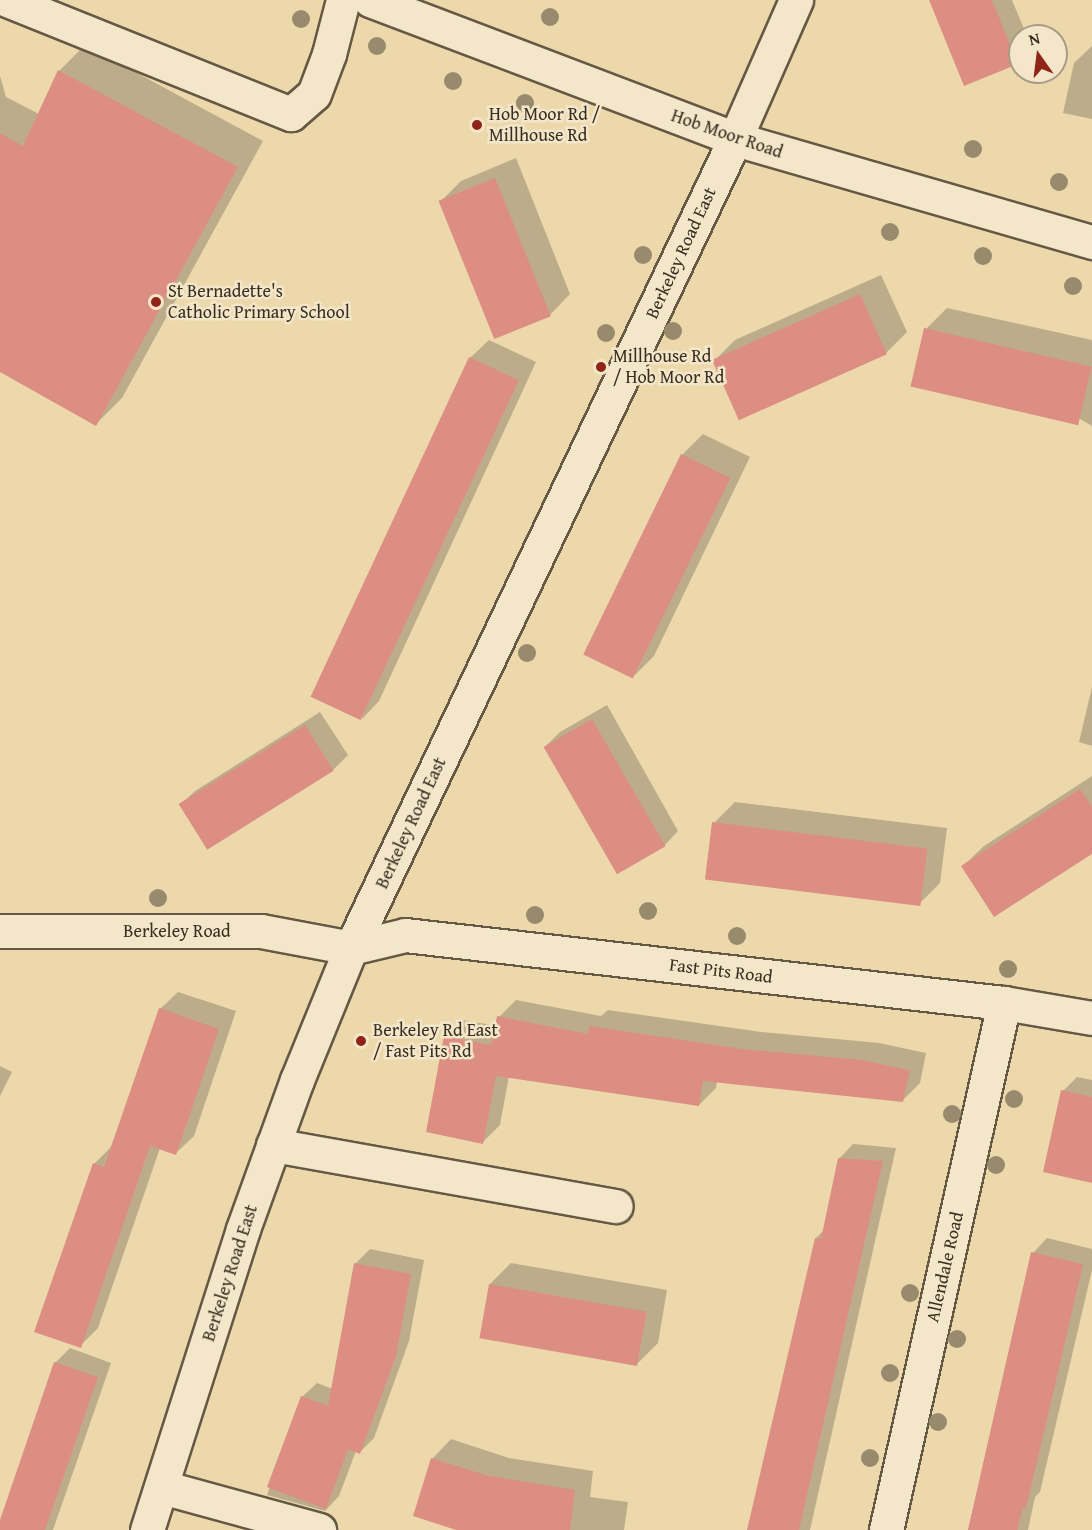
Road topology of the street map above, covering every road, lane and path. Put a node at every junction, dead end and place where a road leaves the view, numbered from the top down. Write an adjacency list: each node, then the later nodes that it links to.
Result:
1 (7, 0): 2 (street)
2 (343, 0)
3 (370, 0): 5 (street, Hob Moor Road)
4 (796, 0): 6 (street, Berkeley Road East)
5 (417, 8): 6 (street, Hob Moor Road)
6 (735, 139): 7 (street, Hob Moor Road); 9 (street, Berkeley Road East)
7 (1092, 243)
8 (0, 931): 9 (street, Berkeley Road)
9 (351, 948): 10 (street, Fast Pits Road); 12 (street, Berkeley Road East)
10 (1004, 1003): 11 (street, Fast Pits Road); 17 (street, Allendale Road)
11 (1092, 1017)
12 (273, 1145): 13 (street); 14 (street, Berkeley Road East)
13 (616, 1206)
14 (162, 1487): 15 (street, Berkeley Road East); 16 (street)
15 (147, 1530)
16 (319, 1530)
17 (886, 1530)

